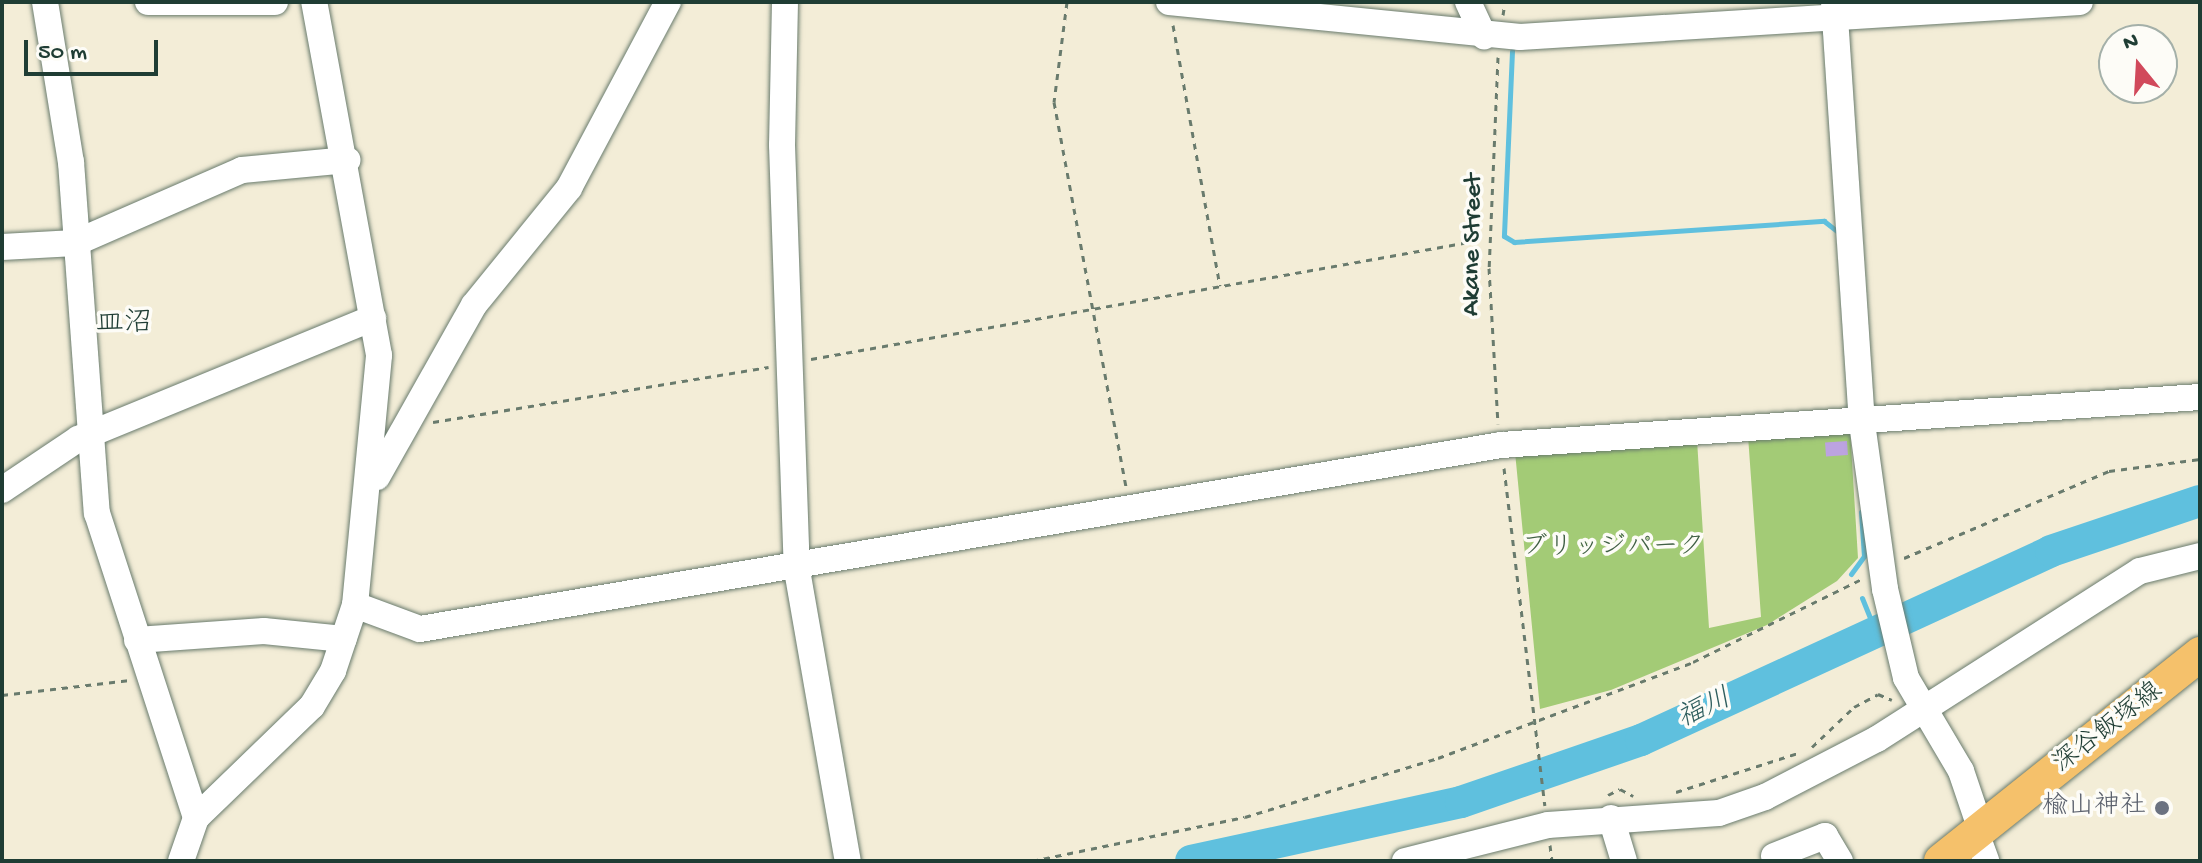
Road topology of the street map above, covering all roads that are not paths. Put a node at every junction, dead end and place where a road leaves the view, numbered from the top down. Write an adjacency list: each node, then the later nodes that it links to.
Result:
1 (45, 2): 13 (street)
2 (148, 2): 3 (street)
3 (275, 2)
4 (314, 2): 12 (street)
5 (668, 2): 20 (street)
6 (785, 2): 22 (street)
7 (1169, 2): 11 (street)
8 (1468, 2): 11 (street)
9 (2080, 2): 10 (street)
10 (1834, 9): 11 (street); 17 (street)
11 (1491, 44)
12 (348, 160): 13 (street); 15 (street)
13 (75, 243): 14 (street); 18 (street)
14 (2, 247)
15 (373, 318): 18 (street); 20 (street)
16 (2200, 397): 17 (street)
17 (1862, 423): 22 (street); 27 (street)
18 (89, 434): 19 (street); 25 (street)
19 (2, 490)
20 (370, 491): 23 (street)
21 (2200, 556): 27 (street)
22 (797, 570): 23 (street); 33 (street)
23 (355, 605): 24 (street)
24 (344, 639): 25 (street); 29 (street)
25 (137, 640): 29 (street)
26 (2200, 654): 30 (main road, 深谷飯塚線)
27 (1908, 696): 28 (street); 30 (street)
28 (1602, 811): 34 (street); 35 (street)
29 (196, 818): 32 (street)
30 (1981, 839): 37 (main road, 深谷飯塚線)
31 (1774, 856): 36 (street)
32 (181, 861)
33 (848, 861)
34 (1405, 861)
35 (1624, 861)
36 (1840, 861)
37 (1941, 861)

